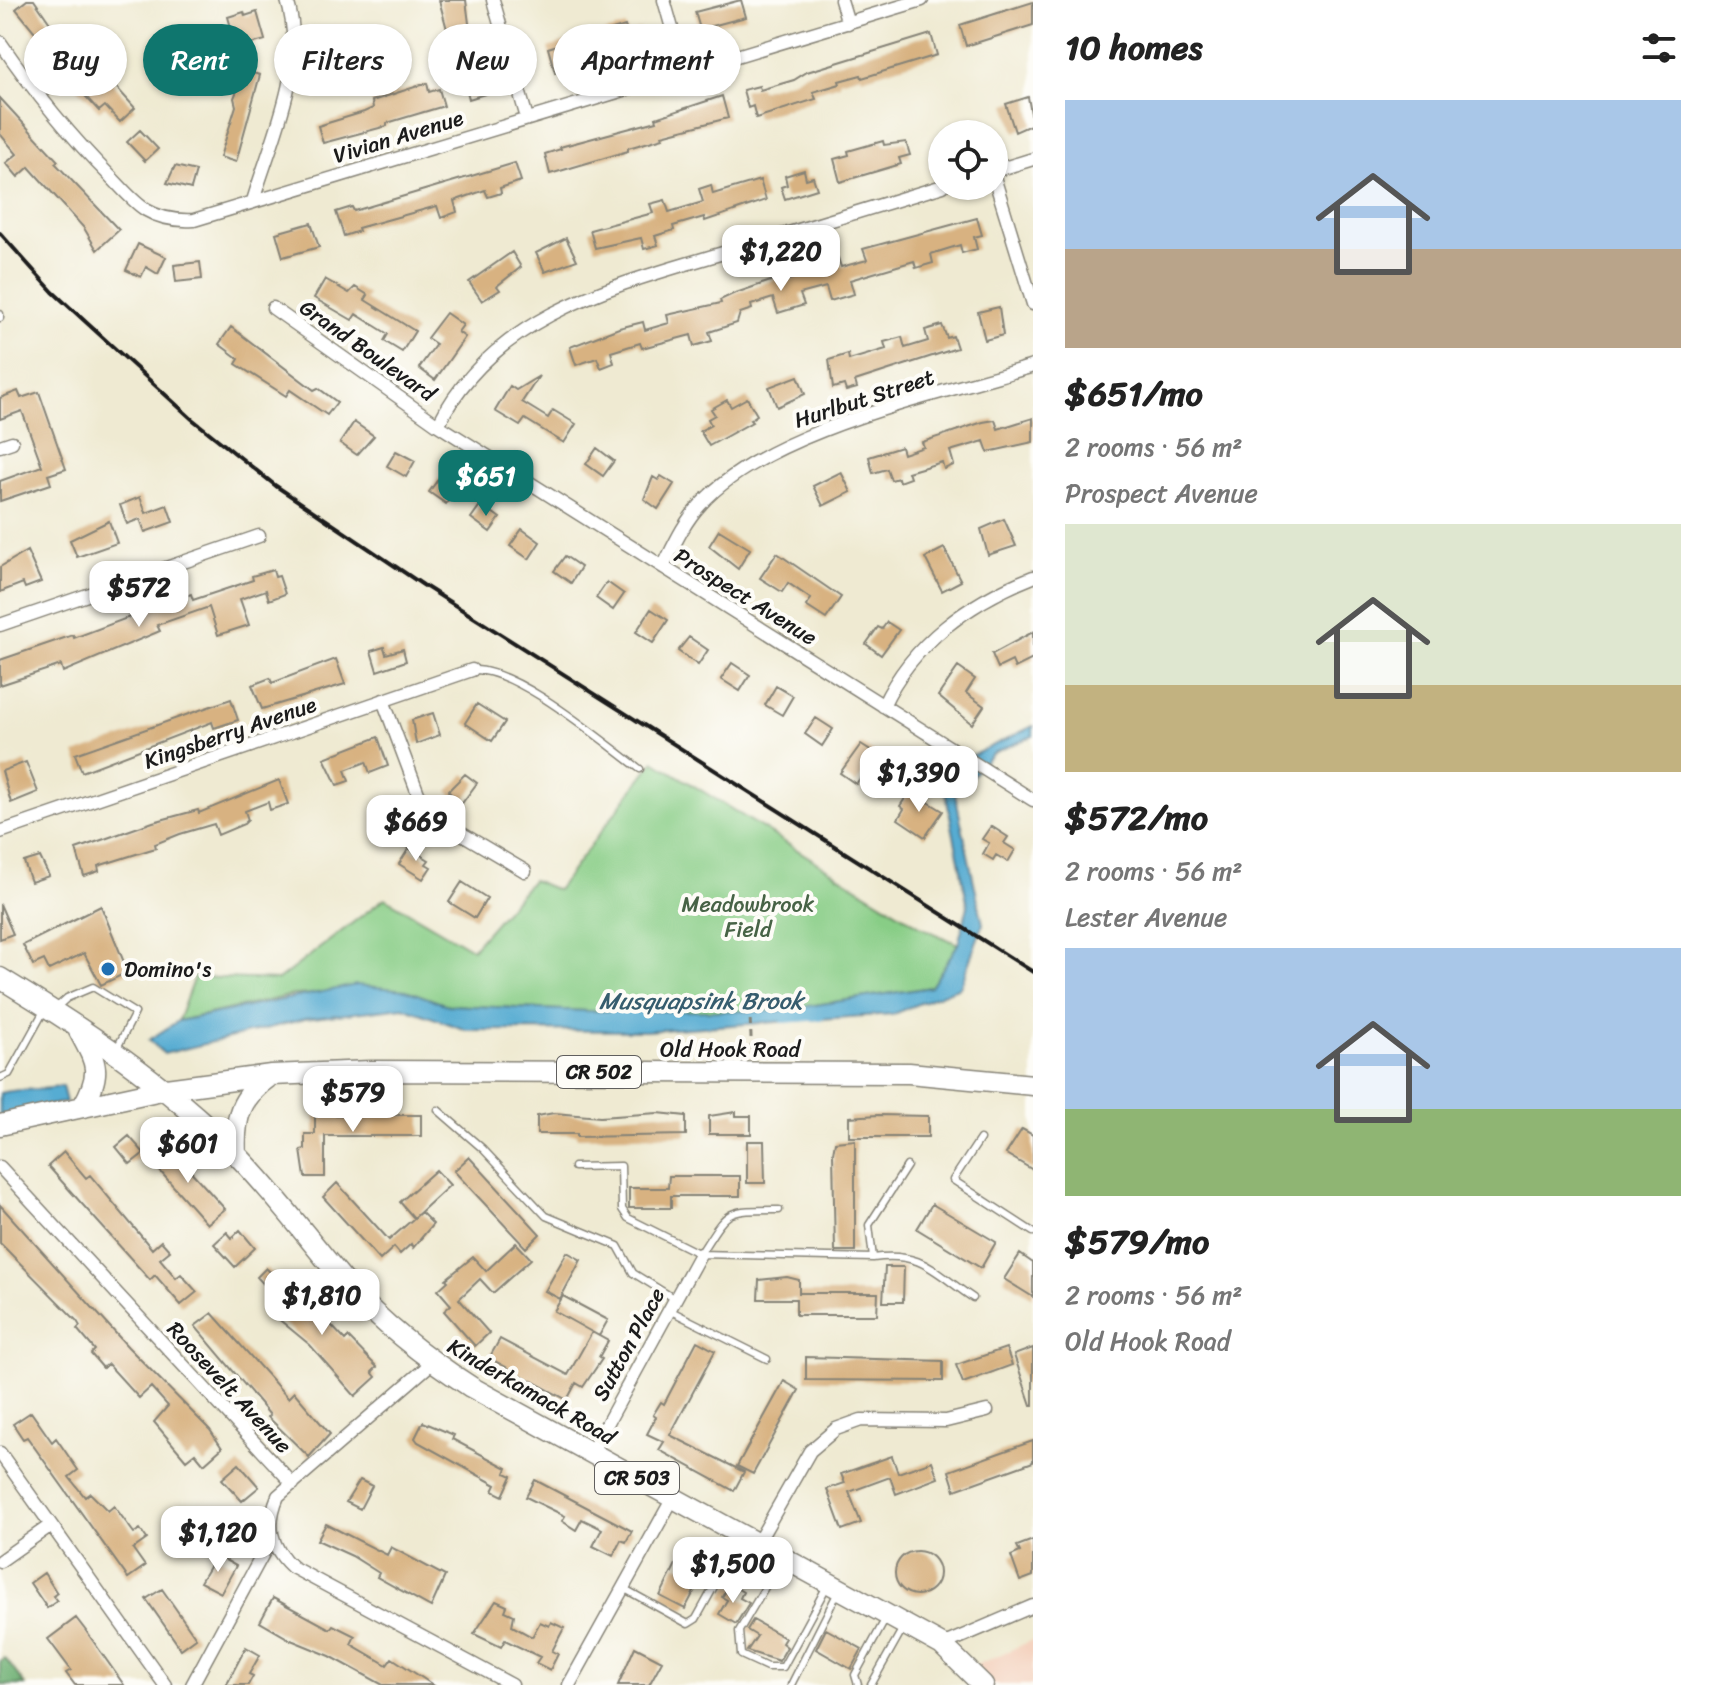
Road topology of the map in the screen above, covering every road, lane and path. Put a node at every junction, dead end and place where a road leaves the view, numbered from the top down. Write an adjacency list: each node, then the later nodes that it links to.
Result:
1 (287, 0): 16 (street)
2 (493, 0): 11 (street)
3 (664, 0): 7 (street)
4 (841, 0): 6 (street)
5 (922, 0): 6 (street, Vivian Avenue)
6 (848, 23): 9 (street, Vivian Avenue)
7 (671, 24)
8 (0, 42): 16 (street, Vivian Avenue)
9 (741, 54)
10 (600, 96): 11 (street, Vivian Avenue)
11 (527, 118): 16 (street, Vivian Avenue)
12 (1033, 159): 13 (street)
13 (1008, 169)
14 (928, 191): 20 (street)
15 (1002, 200): 17 (street)
16 (253, 201)
17 (1033, 304)
18 (273, 308): 20 (street, Grand Boulevard)
19 (1033, 366): 22 (street, Hurlbut Street)
20 (438, 425): 22 (street, Prospect Avenue)
21 (259, 536): 24 (street)
22 (663, 567): 27 (street, Prospect Avenue)
23 (1033, 577): 27 (street)
24 (0, 625)
25 (472, 670): 26 (street, Kingsberry Avenue); 28 (lane)
26 (383, 700): 30 (street, Kingsberry Avenue); 31 (street)
27 (883, 706): 29 (street, Prospect Avenue)
28 (640, 769)
29 (1033, 800)
30 (0, 832)
31 (525, 871)
32 (0, 978): 34 (main road, Kinderkamack Road / CR 503)
33 (749, 996): 37 (path)
34 (50, 1008): 35 (main road, Kinderkamack Road / CR 503); 36 (lane); 39 (lane)
35 (75, 1024): 36 (main road, Kinderkamack Road / CR 503); 42 (main road)
36 (115, 1051): 41 (main road, Kinderkamack Road / CR 503)
37 (752, 1073): 38 (main road, Old Hook Road / CR 502); 40 (main road, Old Hook Road / CR 502)
38 (271, 1075): 41 (main road, Old Hook Road / CR 502); 46 (main road)
39 (0, 1078)
40 (1033, 1085)
41 (166, 1089): 42 (main road, Old Hook Road / CR 502); 46 (main road, Kinderkamack Road / CR 503)
42 (83, 1106): 44 (main road, Old Hook Road / CR 502)
43 (438, 1110): 55 (lane)
44 (0, 1125)
45 (980, 1139): 51 (lane)
46 (236, 1154): 57 (main road, Kinderkamack Road / CR 503)
47 (907, 1166): 53 (lane)
48 (0, 1167): 61 (street, Roosevelt Avenue)
49 (574, 1167): 52 (lane)
50 (779, 1210): 52 (lane)
51 (1033, 1232)
52 (700, 1254): 53 (lane); 55 (street, Sutton Place)
53 (873, 1258): 54 (lane)
54 (973, 1298)
55 (672, 1304): 56 (lane); 60 (street, Sutton Place)
56 (767, 1359)
57 (433, 1362): 60 (main road, Kinderkamack Road / CR 503); 61 (street)
58 (987, 1411): 65 (street)
59 (0, 1453): 63 (street)
60 (591, 1453): 62 (main road, Kinderkamack Road / CR 503)
61 (293, 1484): 64 (street, Roosevelt Avenue)
62 (673, 1498): 65 (main road, Kinderkamack Road / CR 503); 69 (street)
63 (51, 1525): 67 (street); 75 (street)
64 (272, 1537): 76 (street); 77 (street)
65 (750, 1540): 66 (main road, Kinderkamack Road / CR 503); 69 (lane)
66 (783, 1558): 68 (main road, Kinderkamack Road / CR 503); 68 (lane)
67 (0, 1561)
68 (834, 1586): 71 (main road, Kinderkamack Road / CR 503); 74 (lane)
69 (623, 1588): 78 (street)
70 (1033, 1606): 72 (street)
71 (896, 1620): 72 (main road, Kinderkamack Road / CR 503); 79 (lane); 80 (lane)
72 (942, 1645): 73 (main road, Kinderkamack Road / CR 503)
73 (972, 1681)
74 (792, 1684)
75 (165, 1685)
76 (192, 1685)
77 (512, 1685)
78 (569, 1685)
79 (858, 1685)
80 (871, 1685)

